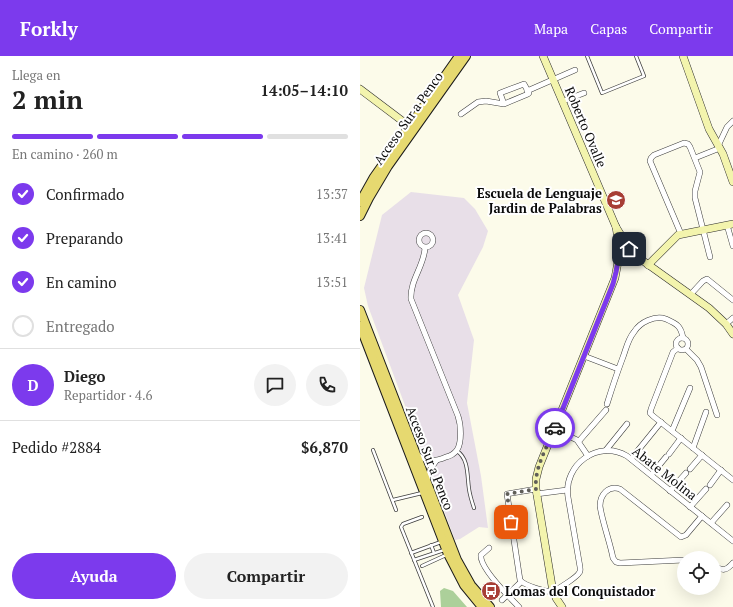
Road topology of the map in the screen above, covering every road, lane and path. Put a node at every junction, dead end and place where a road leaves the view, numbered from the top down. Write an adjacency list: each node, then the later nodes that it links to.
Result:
1 (458, 56): 16 (main road, Acceso Sur a Penco)
2 (466, 56): 21 (main road, Acceso Sur a Penco)
3 (544, 56): 8 (street, Roberto Ovalle)
4 (587, 56): 5 (lane)
5 (636, 56)
6 (683, 56): 17 (street)
7 (575, 70): 8 (street)
8 (553, 79): 10 (street); 12 (street, Roberto Ovalle)
9 (360, 89): 16 (street)
10 (527, 91): 13 (street); 13 (street)
11 (584, 93): 12 (street)
12 (563, 102): 23 (street, Roberto Ovalle)
13 (504, 104): 14 (street)
14 (461, 114)
15 (733, 122): 17 (street)
16 (409, 126): 20 (main road, Acceso Sur a Penco)
17 (719, 147): 18 (street); 19 (street)
18 (695, 158): 24 (street); 25 (street)
19 (732, 179)
20 (360, 202)
21 (360, 216)
22 (730, 225): 24 (street); 26 (street)
23 (616, 228): 28 (street, Roberto Ovalle); 29 (street)
24 (703, 230): 25 (street); 30 (street)
25 (681, 234): 31 (street)
26 (733, 246)
27 (425, 248): 56 (street)
28 (632, 250): 29 (street); 31 (street, Roberto Ovalle)
29 (619, 255): 42 (street)
30 (710, 257)
31 (648, 265): 32 (street, Roberto Ovalle)
32 (691, 294): 33 (street); 36 (street, Roberto Ovalle)
33 (733, 300)
34 (360, 310): 57 (main road, Acceso Sur a Penco)
35 (733, 318): 36 (street)
36 (726, 324): 38 (street, Roberto Ovalle)
37 (360, 326): 73 (main road, Acceso Sur a Penco)
38 (733, 334)
39 (683, 338): 40 (street); 41 (street); 43 (street)
40 (678, 348): 41 (street); 47 (street)
41 (686, 349): 46 (street)
42 (584, 356): 43 (street); 49 (street)
43 (618, 369): 52 (street)
44 (690, 388): 50 (street)
45 (706, 412): 53 (street)
46 (717, 415)
47 (661, 422): 50 (street); 60 (street)
48 (627, 424): 55 (street)
49 (554, 429): 52 (street); 71 (street)
50 (672, 431): 51 (street)
51 (681, 438): 53 (street); 65 (street)
52 (579, 441): 59 (street)
53 (693, 448): 58 (street)
54 (373, 450): 74 (lane)
55 (606, 450): 59 (street); 60 (street, Abate Molina)
56 (456, 451): 61 (street); 77 (lane)
57 (416, 454): 61 (street); 67 (main road, Acceso Sur a Penco)
58 (702, 455): 62 (street); 63 (street)
59 (588, 456): 70 (street)
60 (631, 459): 65 (street, Abate Molina)
61 (436, 461): 67 (street)
62 (690, 469)
63 (722, 470): 66 (street); 68 (street)
64 (686, 473): 72 (street)
65 (651, 475): 72 (street, Abate Molina)
66 (733, 480)
67 (426, 482): 100 (main road, Acceso Sur a Penco)
68 (710, 485)
69 (706, 489): 76 (street)
70 (567, 490): 71 (street); 95 (street)
71 (536, 491): 94 (street); 95 (street)
72 (670, 491): 76 (street, Abate Molina)
73 (424, 493): 74 (lane); 82 (main road, Acceso Sur a Penco)
74 (392, 500): 78 (lane)
75 (727, 505): 81 (street)
76 (690, 507): 79 (street, Abate Molina)
77 (474, 508)
78 (396, 510)
79 (702, 516): 81 (street, Abate Molina); 90 (street)
80 (422, 517): 87 (lane)
81 (711, 523): 83 (street, Abate Molina)
82 (443, 541): 84 (lane); 86 (main road, Acceso Sur a Penco)
83 (733, 541)
84 (431, 545): 87 (lane); 88 (lane)
85 (489, 548): 96 (street)
86 (447, 552): 88 (lane); 92 (lane); 99 (main road, Acceso Sur a Penco)
87 (411, 553): 89 (lane)
88 (434, 553): 89 (lane)
89 (414, 560): 98 (lane)
90 (677, 560)
91 (733, 563): 93 (street)
92 (422, 566)
93 (721, 570)
94 (521, 582): 95 (street); 96 (street)
95 (554, 591): 102 (street)
96 (507, 595): 97 (street); 101 (street)
97 (502, 600)
98 (433, 607)
99 (482, 607)
100 (490, 607)
101 (519, 607)
102 (562, 607)

